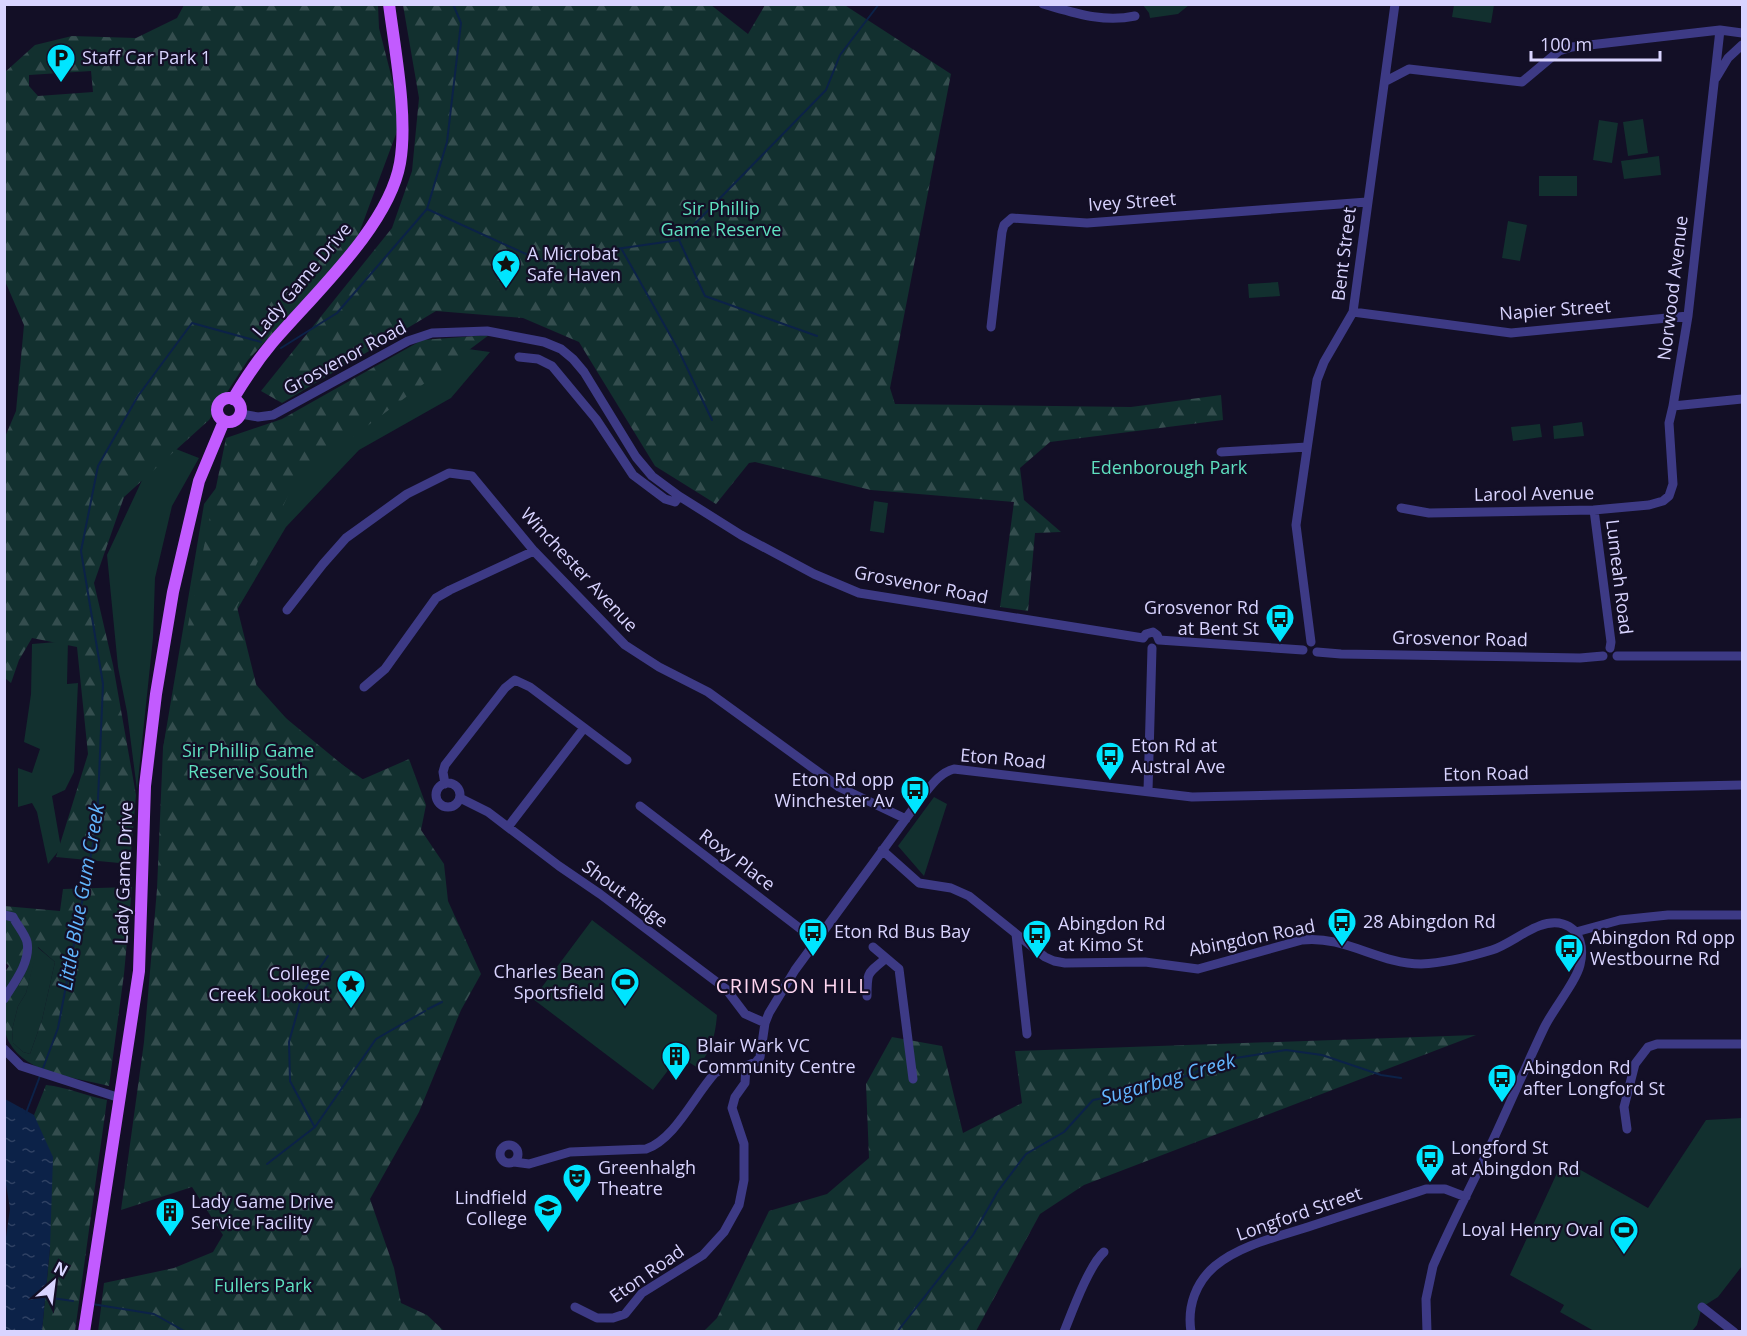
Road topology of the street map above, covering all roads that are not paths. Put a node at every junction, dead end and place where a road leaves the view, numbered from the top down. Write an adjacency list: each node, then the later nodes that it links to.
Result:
1 (389, 4): 15 (main road, Lady Game Drive)
2 (1043, 4): 4 (street)
3 (1395, 4): 9 (street, Bent Street)
4 (1135, 16)
5 (1720, 30): 6 (street); 8 (street, Norwood Avenue); 9 (street)
6 (1743, 33)
7 (1743, 45): 8 (street, Norwood Avenue)
8 (1715, 80): 12 (street, Norwood Avenue)
9 (1386, 81): 10 (street, Bent Street)
10 (1367, 202): 11 (street, Bent Street); 13 (street, Ivey Street)
11 (1353, 312): 12 (street, Napier Street); 20 (street, Bent Street)
12 (1688, 316): 17 (street, Norwood Avenue)
13 (991, 327)
14 (519, 357): 22 (street, Grosvenor Road)
15 (233, 399): 18 (main road); 19 (main road)
16 (1743, 399): 17 (street)
17 (1673, 406): 23 (street, Norwood Avenue)
18 (241, 414): 19 (main road); 22 (street, Grosvenor Road)
19 (224, 421): 62 (main road, Lady Game Drive)
20 (1306, 447): 21 (street); 28 (street, Bent Street)
21 (1221, 452)
22 (679, 496): 29 (street, Grosvenor Road)
23 (1666, 498): 25 (street, Larool Avenue)
24 (1401, 508): 25 (street, Larool Avenue)
25 (1594, 510): 30 (street, Lumeah Road)
26 (534, 551): 27 (street, Winchester Avenue); 36 (street); 44 (street, Winchester Avenue)
27 (287, 610)
28 (1311, 642): 31 (street); 32 (street)
29 (1155, 644): 31 (street); 41 (street)
30 (1610, 648): 33 (street); 34 (street)
31 (1304, 650): 32 (street)
32 (1317, 652): 33 (street, Grosvenor Road)
33 (1603, 656): 34 (street)
34 (1617, 656): 35 (street)
35 (1743, 656)
36 (364, 687)
37 (584, 728): 38 (street); 39 (street); 45 (street)
38 (627, 760)
39 (445, 784): 42 (street); 42 (street)
40 (1743, 786): 41 (street, Eton Road)
41 (1148, 791): 44 (street, Eton Road)
42 (460, 798): 45 (street, Shout Ridge)
43 (640, 806): 51 (street, Roxy Place)
44 (906, 819): 46 (street, Eton Road)
45 (508, 827): 56 (street, Shout Ridge)
46 (882, 850): 50 (street, Abingdon Road); 51 (street, Eton Road)
47 (4, 915): 55 (street)
48 (1743, 915): 49 (street)
49 (1576, 932): 50 (street, Abingdon Road); 65 (street)
50 (1016, 934): 57 (street)
51 (815, 940): 56 (street, Eton Road)
52 (873, 947): 53 (street)
53 (885, 959): 54 (street); 61 (street)
54 (867, 996)
55 (4, 999)
56 (765, 1023): 60 (street, Eton Road)
57 (1027, 1034)
58 (1743, 1044): 63 (street)
59 (4, 1049): 62 (street)
60 (746, 1066): 64 (street); 67 (street, Eton Road)
61 (913, 1079)
62 (120, 1098): 69 (main road, Lady Game Drive)
63 (1627, 1129)
64 (514, 1162)
65 (1466, 1197): 71 (street, Longford Street); 72 (street)
66 (1104, 1252): 70 (street)
67 (575, 1307)
68 (1702, 1307): 73 (street)
69 (84, 1332)
70 (1064, 1332)
71 (1191, 1332)
72 (1427, 1332)
73 (1734, 1332)

